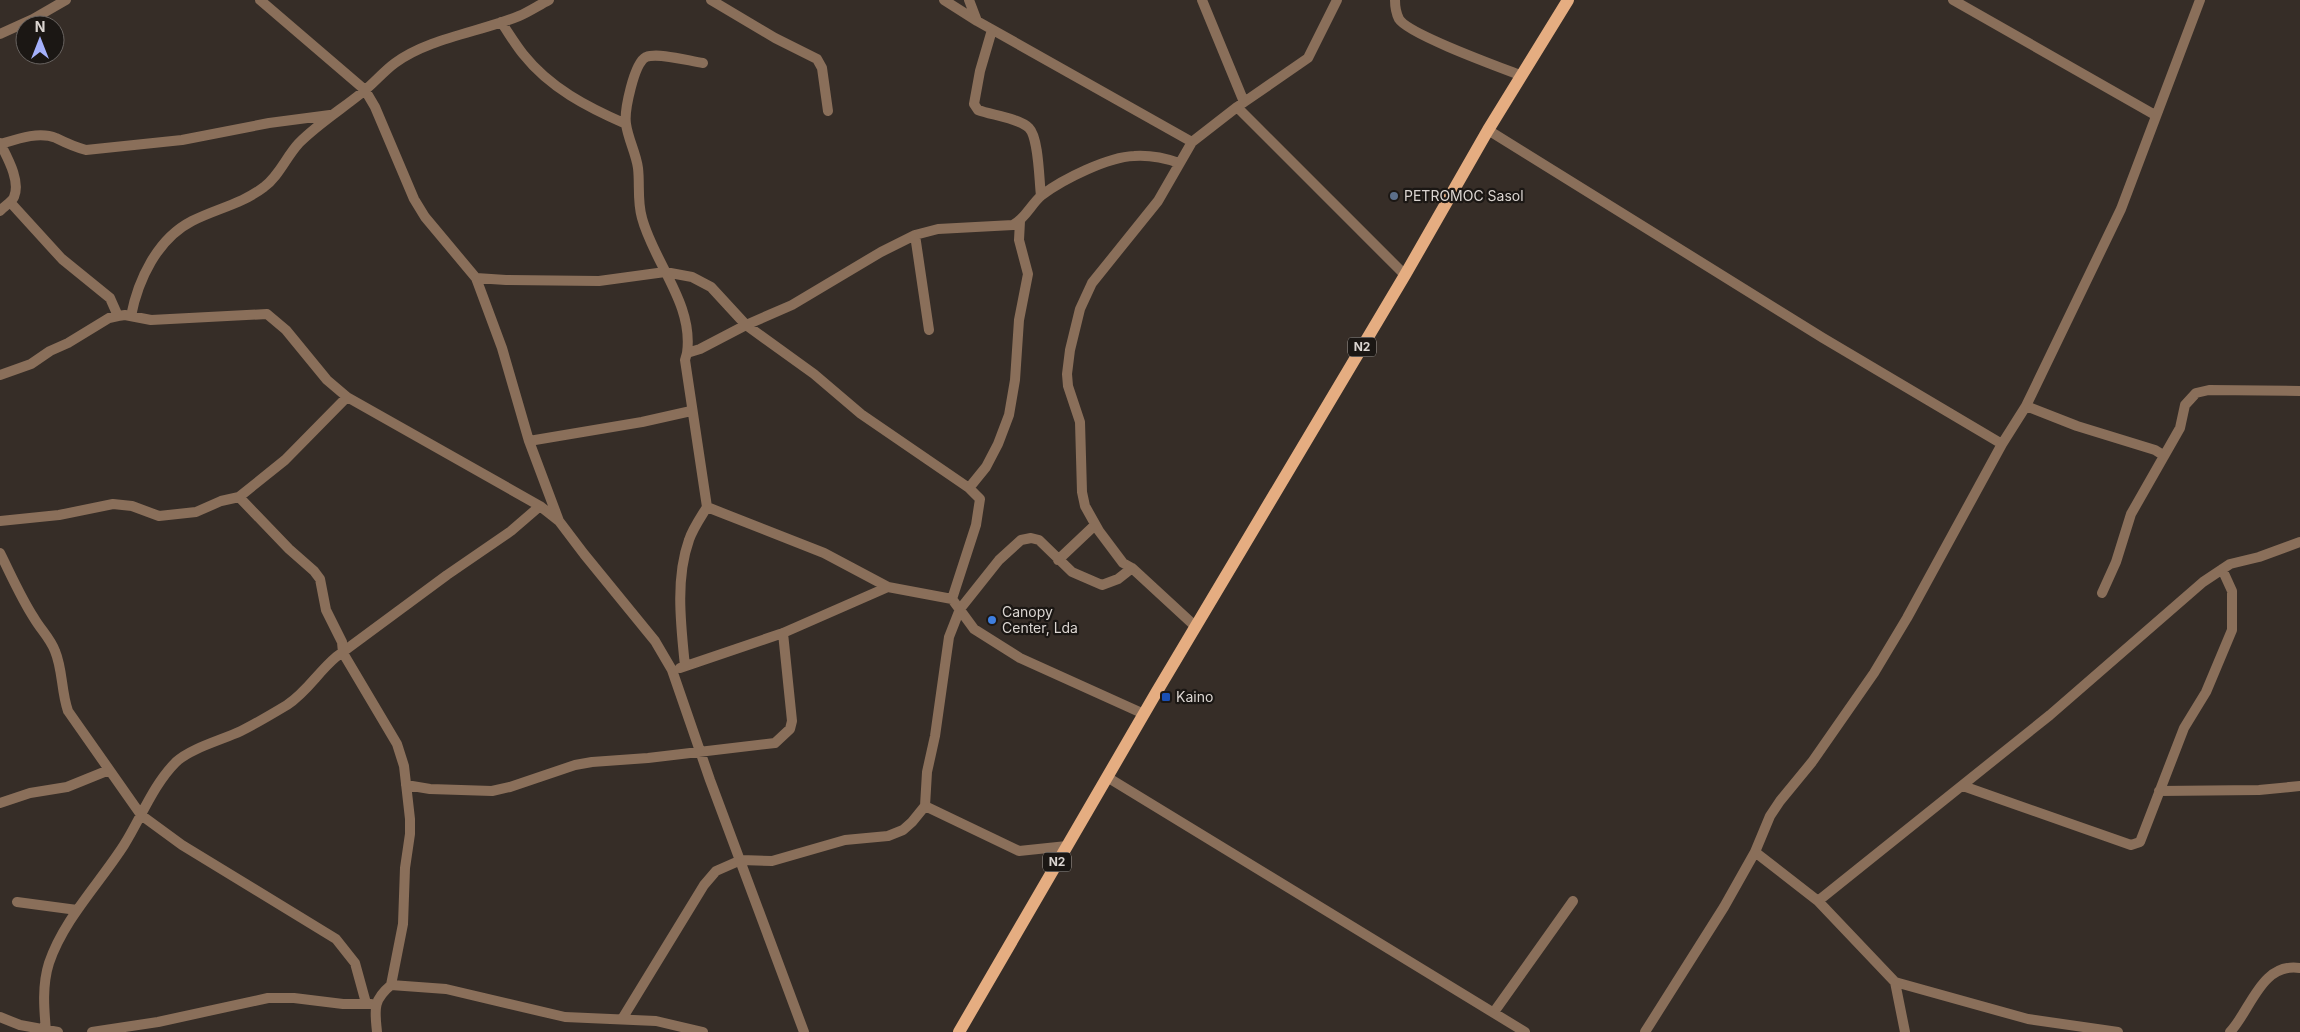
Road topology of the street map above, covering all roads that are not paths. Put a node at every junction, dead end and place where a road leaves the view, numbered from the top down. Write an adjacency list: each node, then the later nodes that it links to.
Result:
1 (66, 0): 16 (street)
2 (260, 0): 19 (street)
3 (549, 0): 14 (street)
4 (710, 0): 21 (street)
5 (944, 0): 13 (street)
6 (969, 0): 13 (street)
7 (1202, 0): 20 (street)
8 (1337, 0): 20 (street)
9 (1395, 0): 18 (street)
10 (1568, 0): 18 (main road, N2)
11 (1953, 0): 22 (street)
12 (2200, 0): 22 (street)
13 (977, 21): 15 (street)
14 (501, 22): 19 (street); 24 (street)
15 (992, 30): 26 (street); 29 (street)
16 (0, 34)
17 (702, 63): 24 (street)
18 (1520, 75): 25 (main road, N2)
19 (365, 90): 23 (street); 36 (street)
20 (1240, 104): 26 (street); 35 (street)
21 (828, 111)
22 (2155, 115): 45 (street)
23 (330, 116): 27 (street); 38 (street)
24 (626, 124): 34 (street)
25 (1488, 130): 35 (main road, N2); 48 (street)
26 (1192, 142): 28 (street)
27 (0, 144): 30 (street)
28 (1180, 163): 29 (street); 56 (street)
29 (1041, 196): 32 (street)
30 (10, 202): 31 (street); 37 (street)
31 (0, 211)
32 (1020, 221): 33 (street); 50 (street)
33 (915, 235): 39 (street); 40 (street)
34 (665, 272): 36 (street); 39 (street); 41 (street)
35 (1405, 275): 66 (main road, N2)
36 (476, 278): 47 (street)
37 (118, 316): 38 (street); 42 (street)
38 (131, 316): 44 (street)
39 (746, 325): 41 (street); 50 (street)
40 (929, 330)
41 (687, 353): 46 (street)
42 (0, 375)
43 (2300, 391): 49 (street)
44 (347, 397): 51 (street); 52 (street)
45 (2026, 406): 48 (street); 49 (street)
46 (691, 411): 47 (street); 53 (street)
47 (529, 441): 55 (street)
48 (2002, 444): 83 (street)
49 (2163, 455): 63 (street)
50 (969, 488): 64 (street)
51 (239, 497): 54 (street); 68 (street)
52 (540, 506): 55 (street); 68 (street)
53 (707, 506): 62 (street); 69 (street)
54 (0, 521)
55 (559, 521): 70 (street)
56 (1095, 524): 59 (street); 60 (street)
57 (2300, 542): 61 (street)
58 (0, 553): 73 (street)
59 (1058, 560): 60 (street); 65 (street)
60 (1132, 568): 66 (street)
61 (2222, 569): 76 (street); 78 (street)
62 (888, 587): 64 (street); 67 (street)
63 (2102, 593)
64 (952, 599): 65 (street)
65 (960, 609): 71 (street); 80 (street)
66 (1196, 627): 71 (main road, N2)
67 (783, 633): 69 (street); 72 (street)
68 (343, 652): 75 (street); 81 (street)
69 (685, 666): 70 (street)
70 (672, 670): 72 (street)
71 (1144, 714): 74 (main road, N2)
72 (700, 752): 75 (street); 84 (street)
73 (109, 770): 79 (street); 81 (street)
74 (1107, 777): 82 (main road, N2); 93 (street)
75 (406, 785): 91 (street)
76 (1963, 786): 78 (street); 87 (street)
77 (2300, 786): 78 (street)
78 (2159, 791)
79 (0, 803)
80 (925, 806): 82 (street); 84 (street)
81 (141, 814): 88 (street); 92 (street)
82 (1066, 846): 102 (main road, N2)
83 (1755, 852): 87 (street); 104 (street)
84 (741, 860): 95 (street); 101 (street)
85 (1573, 901): 93 (street)
86 (17, 902): 88 (street)
87 (1818, 902): 90 (street)
88 (77, 910): 96 (street)
89 (2300, 968): 107 (street)
90 (1895, 982): 105 (street); 106 (street)
91 (391, 985): 92 (street); 95 (street)
92 (370, 1004): 98 (street); 99 (street)
93 (1494, 1012): 103 (street)
94 (0, 1018): 96 (street)
95 (622, 1019): 100 (street)
96 (46, 1031): 97 (street)
97 (58, 1032)
98 (92, 1032)
99 (377, 1032)
100 (703, 1032)
101 (804, 1032)
102 (959, 1032)
103 (1525, 1032)
104 (1645, 1032)
105 (1905, 1032)
106 (2118, 1032)
107 (2233, 1032)

